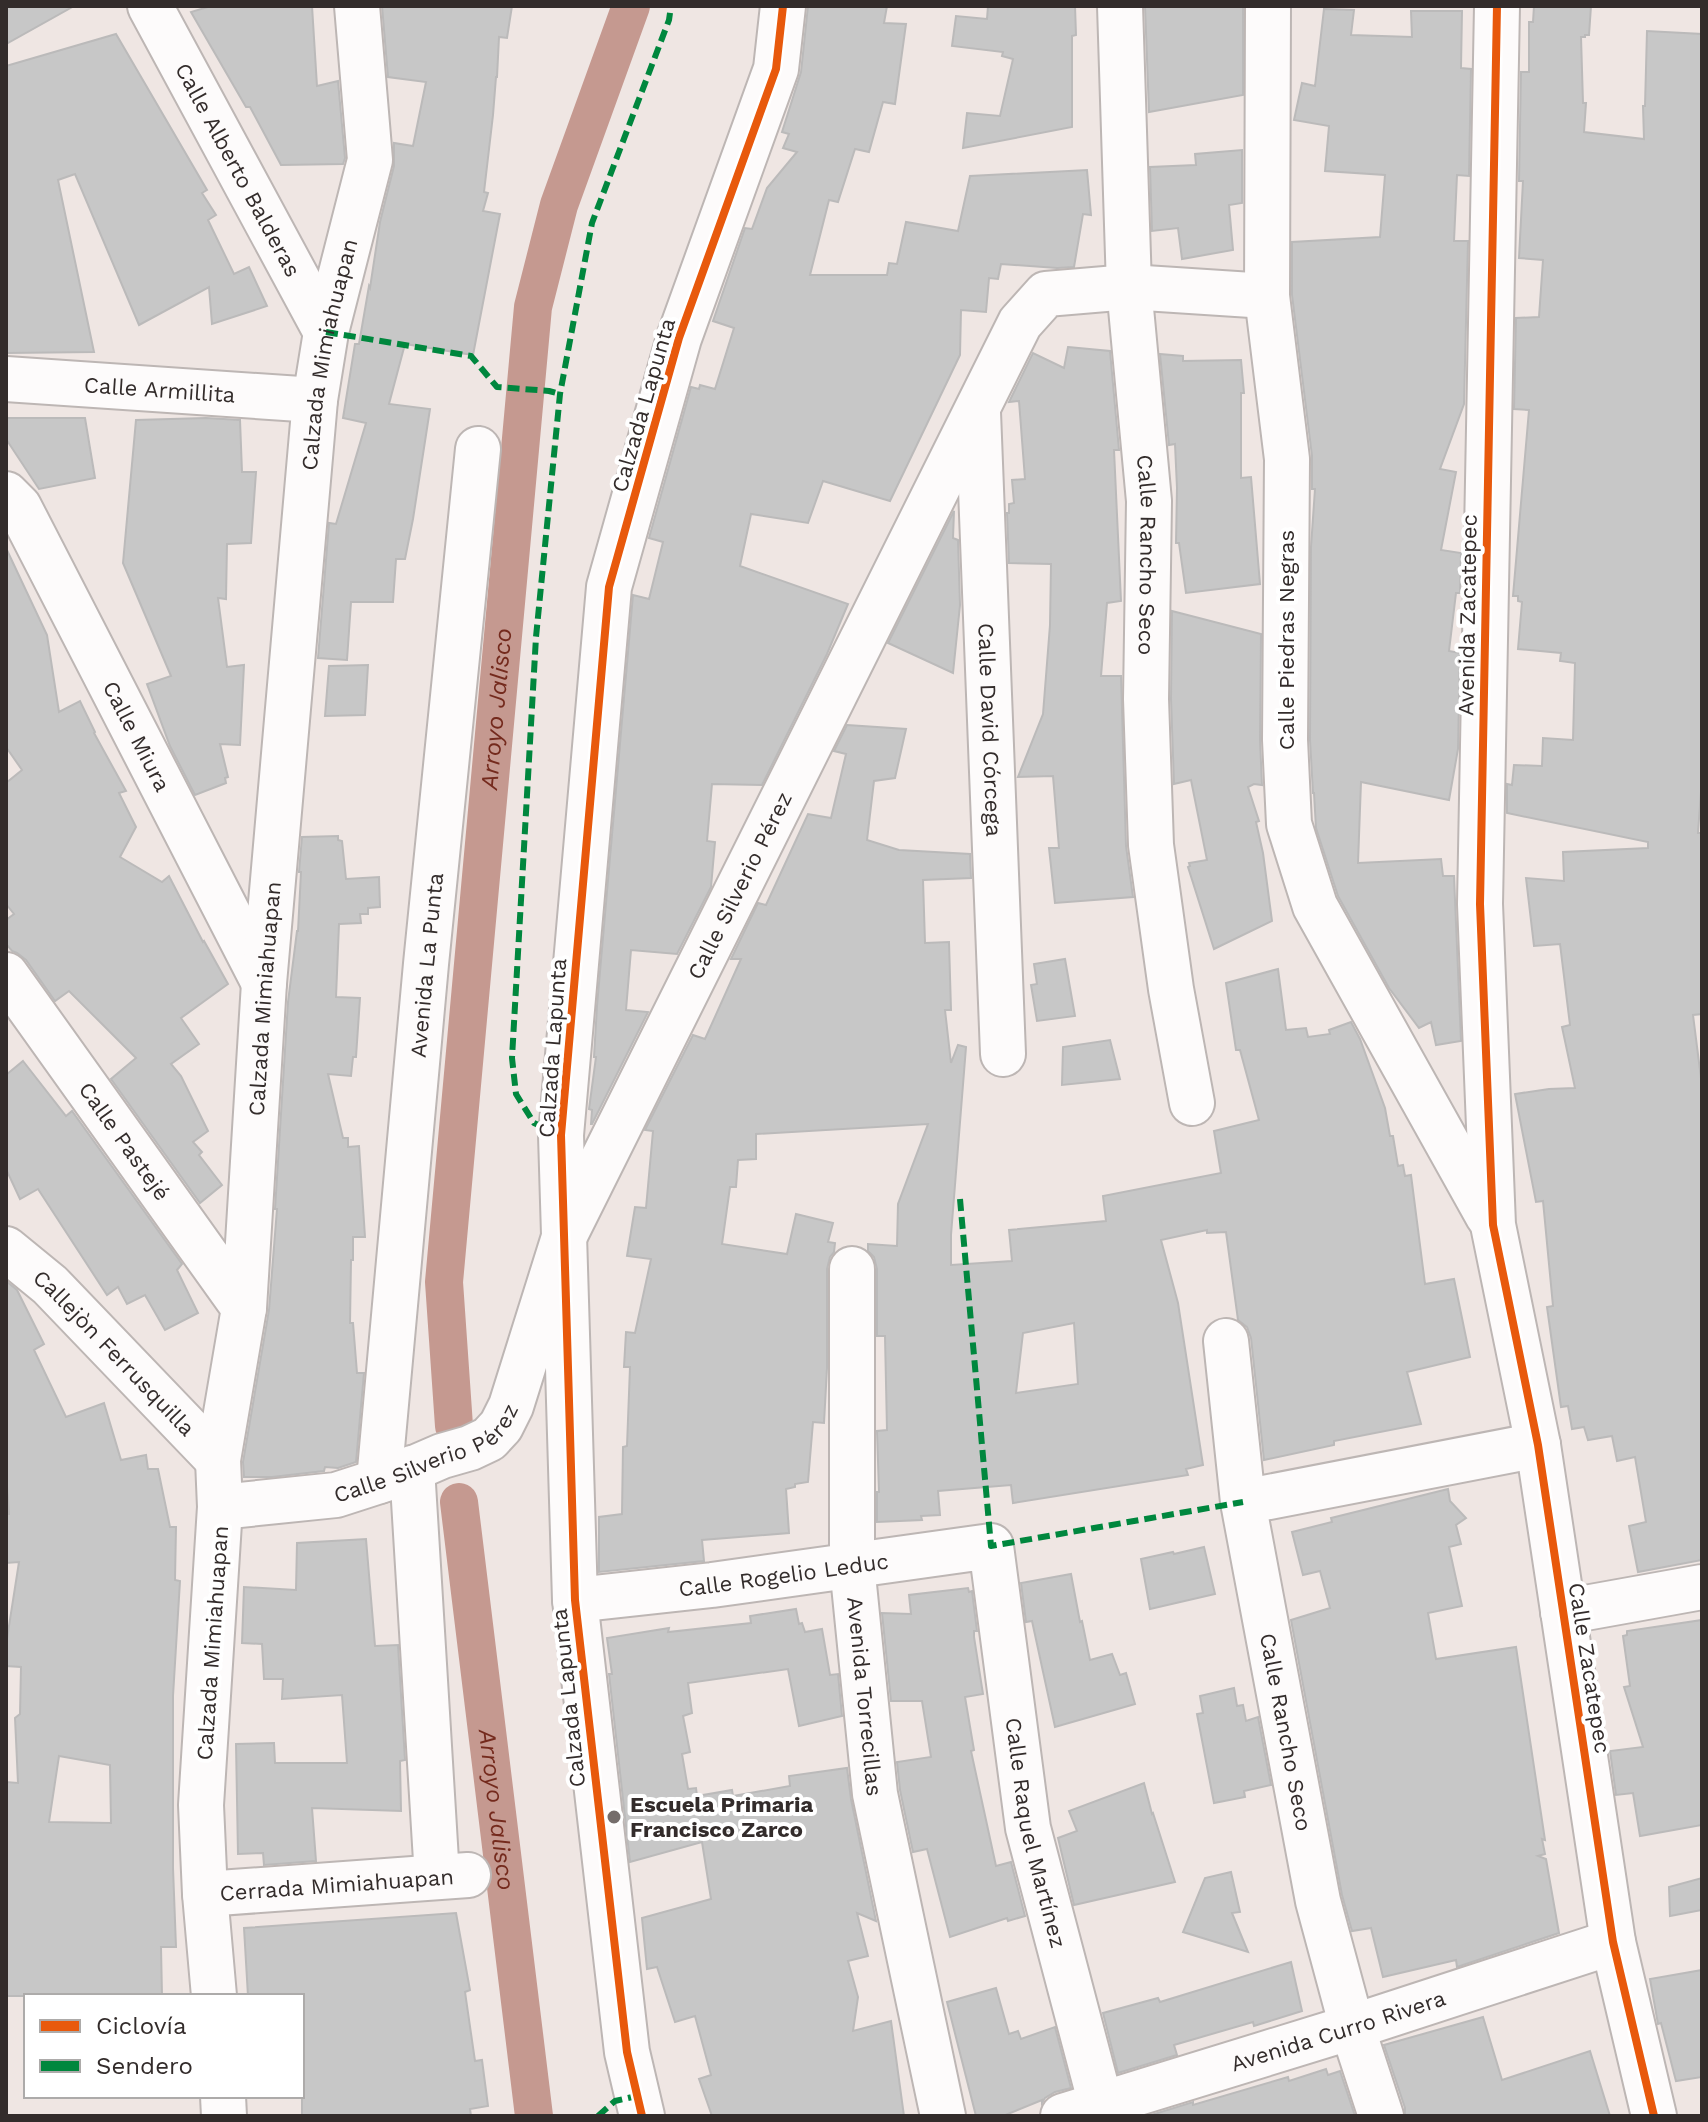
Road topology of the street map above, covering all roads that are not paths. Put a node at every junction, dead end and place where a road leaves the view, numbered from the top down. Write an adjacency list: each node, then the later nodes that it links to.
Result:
1 (150, 6): 9 (street, Calle Alberto Balderas)
2 (357, 6): 9 (street, Calzada Mimiahuapan)
3 (783, 6): 20 (street, Calzada Lapunta)
4 (1120, 6): 7 (street, Calle Rancho Seco)
5 (1268, 6): 8 (street, Calle Piedras Negras)
6 (1497, 6): 19 (street, Avenida Zacatepec)
7 (1129, 287): 8 (street, Calle Silverio Pérez); 12 (street, Calle Silverio Pérez); 18 (street, Calle Rancho Seco)
8 (1267, 296): 19 (street, Calle Piedras Negras)
9 (326, 332): 11 (street, Calzada Mimiahuapan)
10 (6, 379): 11 (street, Calle Armillita)
11 (315, 400): 16 (street, Calzada Mimiahuapan)
12 (978, 405): 17 (street, Calle David Córcega); 20 (street, Calle Silverio Pérez)
13 (478, 449): 27 (street, Avenida La Punta)
14 (6, 494): 16 (street, Calle Miura)
15 (6, 975): 23 (street, Calle Pastejé)
16 (264, 983): 23 (street, Calzada Mimiahuapan)
17 (1003, 1054)
18 (1192, 1103)
19 (1493, 1225): 25 (street, Calle Zacatepec)
20 (564, 1237): 27 (street, Calle Silverio Pérez); 33 (street, Calzada Lapunta)
21 (6, 1249): 26 (street, Callejòn Ferrusquilla)
22 (852, 1269): 31 (street, Avenida Torrecillas)
23 (244, 1308): 26 (street, Calzada Mimiahuapan)
24 (1226, 1341): 28 (street, Calle Rancho Seco)
25 (1538, 1445): 28 (street); 34 (street, Calle Zacatepec)
26 (218, 1460): 29 (street, Calzada Mimiahuapan)
27 (396, 1474): 29 (street, Calle Silverio Pérez); 35 (street, Cerrada Mimiahuapan)
28 (1243, 1502): 38 (street, Calle Rancho Seco)
29 (220, 1507): 35 (street, Calzada Mimiahuapan)
30 (991, 1546): 31 (street, Calle Rogelio Leduc); 39 (street, Calle Raquel Martínez)
31 (852, 1565): 33 (street, Calle Rogelio Leduc); 41 (street, Avenida Torrecillas)
32 (1702, 1587): 34 (street)
33 (575, 1600): 40 (street, Calzada Lapunta)
34 (1563, 1612): 36 (street, Calle Zacatepec)
35 (205, 1894): 37 (street, Calzada Mimiahuapan)
36 (1613, 1942): 38 (street, Avenida Curro Rivera); 43 (street, Calle Zacatepec)
37 (214, 1994)
38 (1352, 2027): 39 (street, Avenida Curro Rivera); 42 (street, Calle Rancho Seco)
39 (1090, 2112)
40 (642, 2116)
41 (943, 2116)
42 (1381, 2116)
43 (1654, 2116)

